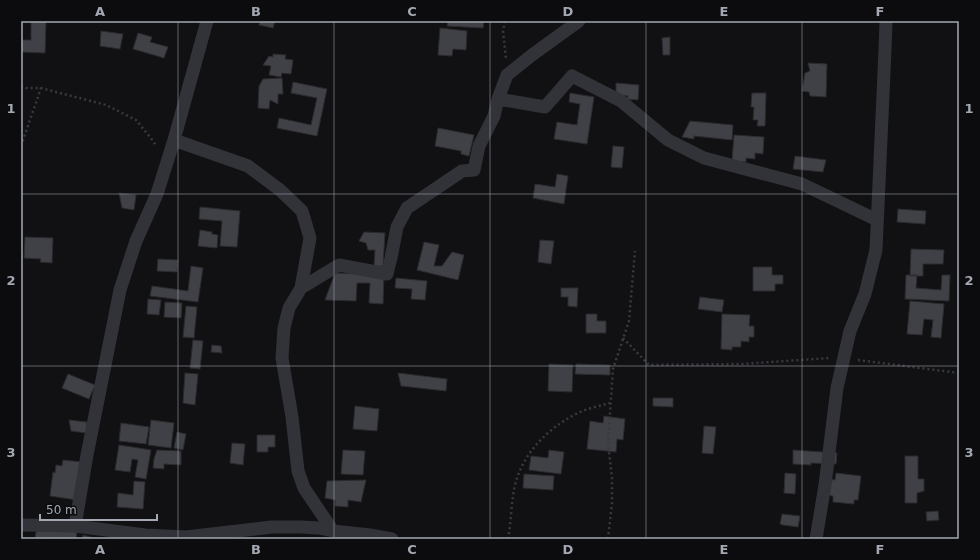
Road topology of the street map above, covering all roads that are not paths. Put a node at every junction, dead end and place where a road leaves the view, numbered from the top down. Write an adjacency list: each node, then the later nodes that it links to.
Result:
1 (207, 21): 5 (street)
2 (579, 21): 4 (street)
3 (886, 21): 6 (street)
4 (498, 98): 6 (street); 7 (street)
5 (174, 140): 7 (street); 9 (street)
6 (877, 220): 13 (street)
7 (300, 288): 10 (street)
8 (21, 525): 9 (street)
9 (75, 526): 11 (street)
10 (333, 531): 11 (street); 12 (street)
11 (186, 538)
12 (392, 539)
13 (816, 539)

